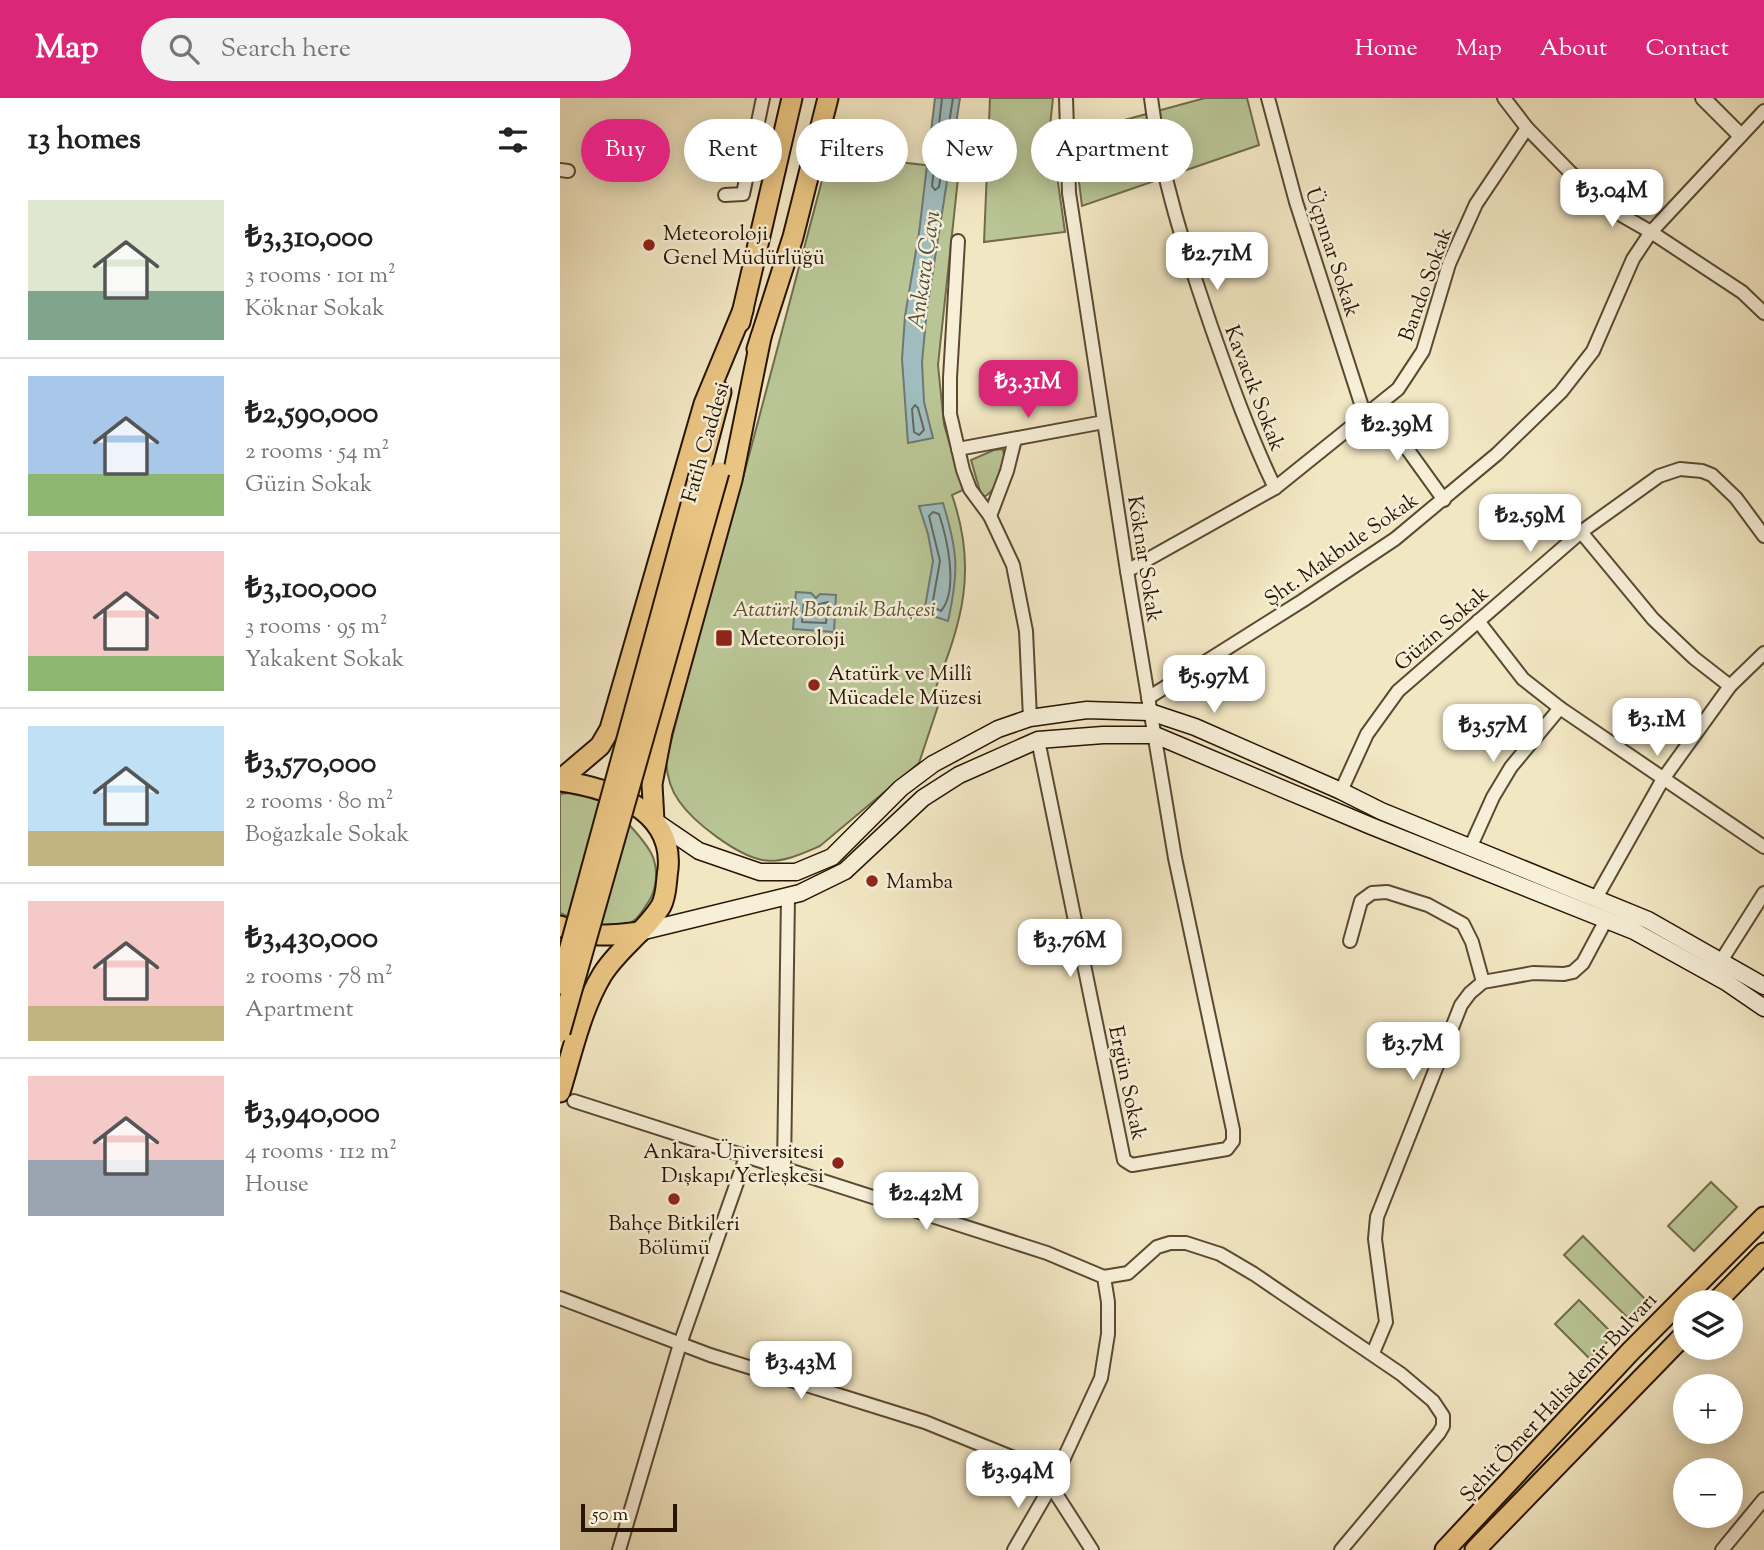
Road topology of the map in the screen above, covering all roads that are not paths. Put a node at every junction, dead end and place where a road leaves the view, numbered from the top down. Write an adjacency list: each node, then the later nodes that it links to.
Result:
1 (763, 98): 12 (street)
2 (792, 98): 16 (main road, Fatih Caddesi)
3 (828, 98): 17 (main road, Fatih Caddesi)
4 (1066, 98): 20 (street, Köknar Sokak)
5 (1151, 98): 24 (street, Kavacık Sokak)
6 (1268, 98): 19 (street, Üçpınar Sokak)
7 (1504, 98): 10 (street)
8 (1703, 98): 11 (street)
9 (1764, 111): 11 (street, Şht. Makbule Sokak)
10 (1527, 128): 13 (street); 18 (street, Bando Sokak)
11 (1740, 135): 13 (street, Şht. Makbule Sokak)
12 (725, 195)
13 (1651, 232): 15 (street); 25 (street, Şht. Makbule Sokak)
14 (958, 241): 22 (street)
15 (1762, 307)
16 (743, 310): 23 (main road, Fatih Caddesi); 39 (main road)
17 (761, 337): 23 (main road, Fatih Caddesi); 41 (main road)
18 (1377, 407): 19 (street, Bando Sokak); 25 (street)
19 (1365, 416): 24 (street, Bando Sokak)
20 (1104, 422): 21 (street); 29 (street, Köknar Sokak)
21 (1015, 439): 22 (street); 26 (street)
22 (958, 449): 26 (street)
23 (710, 470): 53 (main road, Fatih Caddesi, bridge); 56 (main road, Fatih Caddesi, bridge)
24 (1275, 488): 29 (street, Bando Sokak)
25 (1444, 499): 33 (street, Şht. Makbule Sokak)
26 (990, 516): 35 (street)
27 (1581, 532): 28 (street, Güzin Sokak); 30 (street, Güzin Sokak); 32 (street)
28 (1764, 536)
29 (1127, 572): 33 (street, Köknar Sokak)
30 (1478, 621): 34 (street); 40 (street, Güzin Sokak)
31 (1764, 653): 32 (street)
32 (1730, 686): 38 (street)
33 (1149, 705): 35 (main road); 36 (street, Köknar Sokak); 40 (main road)
34 (1560, 708): 38 (street); 43 (street)
35 (1030, 718): 41 (main road)
36 (1154, 735): 37 (main road); 47 (main road); 59 (street, Köknar Sokak)
37 (1038, 740): 45 (main road); 59 (street, Ergün Sokak)
38 (1663, 779): 42 (street); 46 (street)
39 (560, 781): 41 (main road)
40 (1341, 791): 43 (main road)
41 (654, 821): 49 (main road)
42 (1764, 847)
43 (1470, 848): 46 (main road)
44 (1764, 893): 51 (street)
45 (788, 897): 49 (main road); 60 (street)
46 (1596, 898): 51 (main road)
47 (1606, 920): 52 (street); 55 (main road)
48 (560, 926): 49 (main road)
49 (640, 932): 57 (main road)
50 (1350, 941): 52 (street)
51 (1721, 961): 54 (main road)
52 (1483, 982): 68 (street)
53 (560, 984)
54 (1764, 986)
55 (1764, 1008)
56 (560, 1032)
57 (567, 1096): 58 (street)
58 (746, 1157): 60 (street); 66 (street)
59 (1149, 1162)
60 (783, 1168): 63 (street)
61 (1764, 1217): 71 (main road, Şehit Ömer Halisdemir Bulvarı)
62 (1763, 1256): 64 (main road)
63 (1104, 1277): 68 (street); 69 (street)
64 (1728, 1290)
65 (560, 1298): 66 (street)
66 (680, 1344): 69 (street); 72 (street)
67 (1673, 1346): 76 (main road, Şehit Ömer Halisdemir Bulvarı)
68 (1373, 1353): 75 (street)
69 (1051, 1486): 73 (street); 74 (street)
70 (1764, 1500): 77 (street)
71 (1447, 1546)
72 (619, 1550)
73 (1014, 1550)
74 (1092, 1550)
75 (1341, 1550)
76 (1475, 1550)
77 (1722, 1550)

